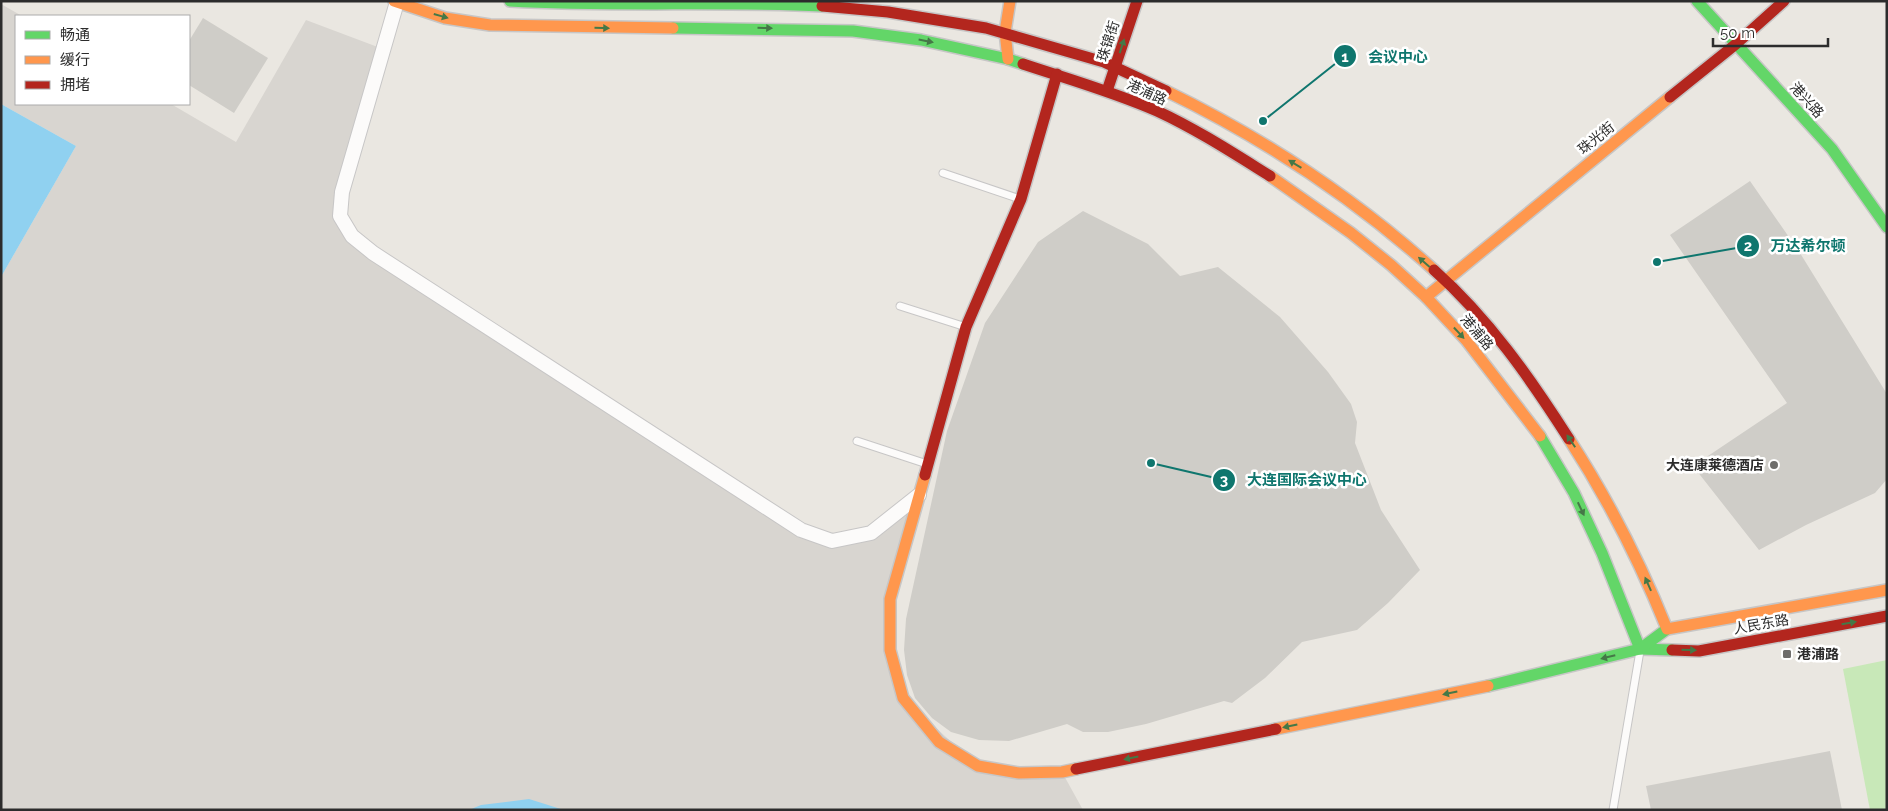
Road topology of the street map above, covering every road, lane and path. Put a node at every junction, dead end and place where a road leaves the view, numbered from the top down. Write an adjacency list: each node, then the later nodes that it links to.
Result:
1 (510, 1): 7 (main road, 港浦路)
2 (1010, 1): 10 (main road)
3 (1137, 1): 13 (main road, 珠锦街, one-way to 3)
4 (1697, 1): 11 (main road, 港兴路)
5 (1784, 1): 11 (main road, 珠光街)
6 (395, 2): 9 (main road, 港浦路, one-way to 9); 25 (street)
7 (640, 3): 8 (main road, 港浦路); 9 (main road)
8 (657, 3): 9 (main road); 10 (main road, 港浦路)
9 (650, 29): 12 (main road, 港浦路, one-way to 12)
10 (1005, 32): 12 (main road); 13 (main road, 港浦路)
11 (1736, 44): 18 (main road, 港兴路); 19 (main road, 珠光街)
12 (1008, 59): 14 (main road, 港浦路)
13 (1116, 66): 15 (main road, 珠锦街); 19 (main road, 港浦路, one-way to 13)
14 (1057, 74): 15 (main road, 港浦路); 17 (main road)
15 (1107, 90): 20 (main road, 港浦路)
16 (943, 173): 17 (lane)
17 (1021, 199): 22 (main road)
18 (1887, 227)
19 (1445, 280): 20 (main road, 珠光街); 28 (main road, 港浦路, one-way to 19)
20 (1426, 297): 29 (main road, 港浦路, one-way to 29)
21 (900, 306): 22 (lane)
22 (966, 327): 24 (main road)
23 (857, 441): 24 (lane)
24 (927, 464): 25 (main road)
25 (919, 495): 29 (main road, one-way to 25)
26 (1887, 590): 28 (main road, 人民东路)
27 (1887, 616): 29 (main road, 人民东路, one-way to 27)
28 (1667, 629): 29 (main road)
29 (1640, 649): 30 (lane)
30 (1613, 810)

